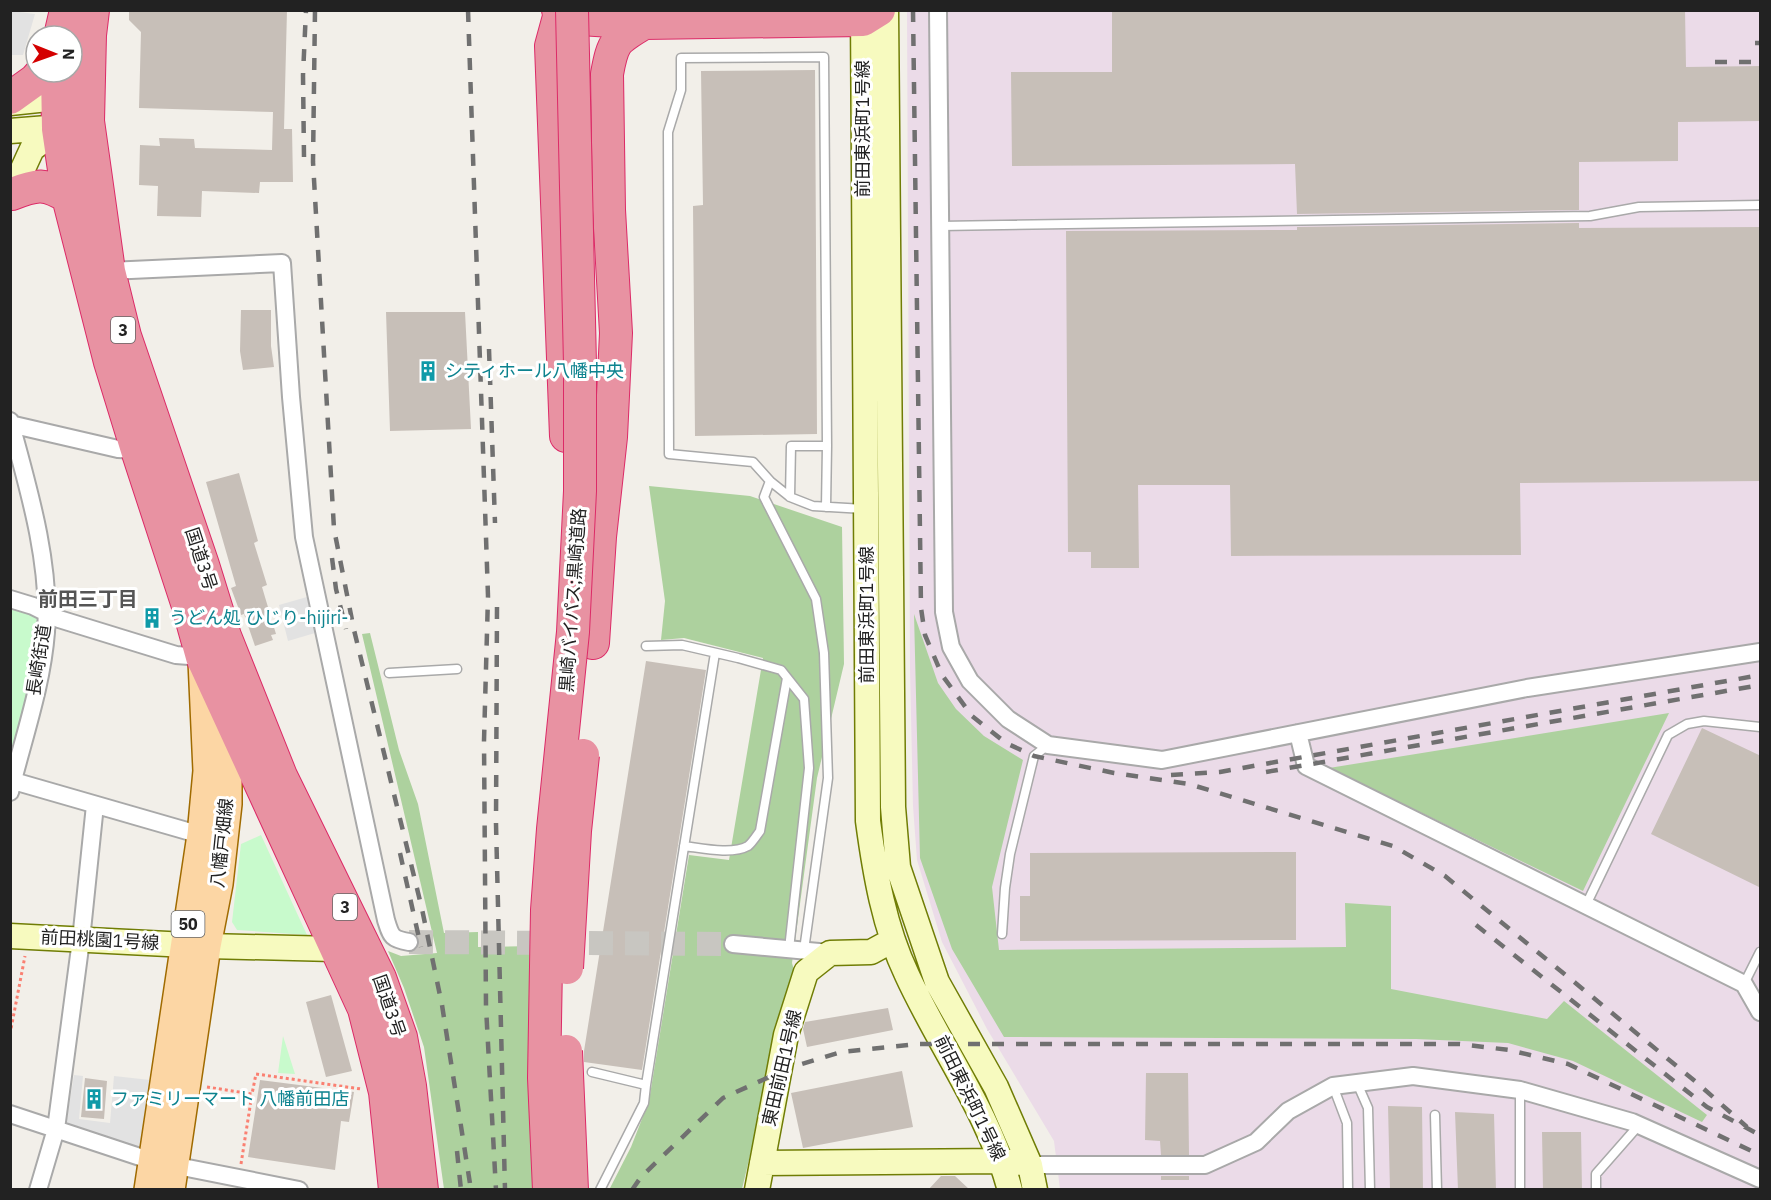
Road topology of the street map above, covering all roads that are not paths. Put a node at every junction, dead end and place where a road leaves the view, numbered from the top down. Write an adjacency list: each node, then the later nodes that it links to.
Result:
1 (93, 10): 13 (highway, 国道3号 / 3)
2 (590, 10): 32 (highway, 黒崎バイパス;黒崎道路)
3 (938, 10): 20 (street)
4 (564, 11): 6 (highway); 32 (highway, 黒崎バイパス;黒崎道路, bridge); 32 (highway, bridge)
5 (873, 13): 6 (highway); 28 (street, 前田東浜町1号線); 73 (street, 前田東浜町1号線)
6 (644, 23): 32 (highway)
7 (29, 84): 11 (highway)
8 (46, 84): 12 (street)
9 (52, 84): 14 (highway, 国道3号 / 3)
10 (56, 84): 13 (street)
11 (10, 98)
12 (10, 103)
13 (87, 110): 14 (street); 21 (highway, 国道3号 / 3)
14 (58, 129): 15 (street); 16 (street); 18 (highway, 国道3号 / 3)
15 (10, 132): 16 (street)
16 (32, 149): 17 (street)
17 (11, 195): 18 (highway)
18 (68, 197): 24 (highway, 国道3号 / 3)
19 (1761, 206): 20 (lane)
20 (940, 226): 43 (street)
21 (109, 271): 31 (highway, 国道3号 / 3); 53 (street)
22 (11, 424): 24 (street); 30 (street, 長崎街道)
23 (827, 446): 25 (lane); 26 (lane); 27 (lane)
24 (137, 450): 36 (highway, 国道3号 / 3)
25 (770, 481): 26 (lane); 57 (lane)
26 (790, 497): 27 (lane)
27 (826, 507): 28 (lane)
28 (866, 508): 52 (street, 前田東浜町1号線)
29 (10, 599): 30 (street)
30 (46, 612): 36 (street); 44 (street, 長崎街道)
31 (225, 636): 40 (main road, 八幡戸畑線 / 50); 80 (highway, 国道3号 / 3)
32 (583, 637): 81 (highway, 黒崎バイパス;黒崎道路, bridge); 82 (highway, 黒崎バイパス;黒崎道路, bridge)
33 (646, 646): 34 (lane)
34 (715, 652): 39 (lane); 47 (lane)
35 (1761, 652): 42 (street)
36 (202, 657): 40 (highway, 国道3号 / 3); 46 (main road, 八幡戸畑線 / 50)
37 (457, 669): 38 (lane)
38 (389, 673)
39 (787, 678): 47 (lane); 57 (lane)
40 (228, 718): 55 (main road, 八幡戸畑線 / 50); 56 (highway, 国道3号 / 3)
41 (1761, 727): 48 (lane)
42 (1298, 734): 43 (street); 48 (street)
43 (1048, 745): 49 (lane)
44 (11, 784): 45 (street)
45 (94, 805): 46 (street); 51 (street)
46 (201, 835): 55 (main road, 八幡戸畑線 / 50)
47 (684, 846): 64 (lane)
48 (1586, 905): 60 (street)
49 (1002, 934)
50 (20, 936): 51 (street, 前田桃園1号線)
51 (81, 940): 55 (street, 前田桃園1号線); 70 (street)
52 (893, 940): 59 (street); 71 (street, 前田東浜町1号線)
53 (409, 942)
54 (733, 944): 57 (street)
55 (196, 945): 56 (street, 前田桃園1号線); 74 (main road, 八幡戸畑線 / 50); 74 (main road, 八幡戸畑線 / 50)
56 (334, 949): 79 (highway, 国道3号 / 3)
57 (797, 950): 59 (street)
58 (1761, 952): 60 (lane)
59 (830, 953): 72 (street, 東田前田1号線)
60 (1744, 984): 61 (street)
61 (1761, 1012)
62 (592, 1072): 64 (lane)
63 (1357, 1083): 65 (street); 66 (street); 88 (lane)
64 (646, 1085): 83 (lane)
65 (1333, 1086): 73 (street); 87 (lane)
66 (1520, 1090): 69 (street); 90 (lane)
67 (10, 1114): 70 (street)
68 (1435, 1115): 89 (lane)
69 (1639, 1125): 75 (street); 91 (lane)
70 (56, 1129): 74 (street); 76 (street)
71 (1003, 1161): 72 (street); 73 (street); 85 (street, 前田東浜町1号線)
72 (762, 1163): 84 (street, 東田前田1号線)
73 (1030, 1166): 86 (street, 前田東浜町1号線)
74 (166, 1172): 77 (main road, 八幡戸畑線 / 50); 78 (street)
75 (1761, 1179)
76 (38, 1190)
77 (147, 1190)
78 (299, 1190)
79 (395, 1190)
80 (422, 1190)
81 (549, 1190)
82 (572, 1190)
83 (600, 1190)
84 (757, 1190)
85 (1010, 1190)
86 (1035, 1190)
87 (1348, 1190)
88 (1370, 1190)
89 (1437, 1190)
90 (1520, 1190)
91 (1596, 1190)

